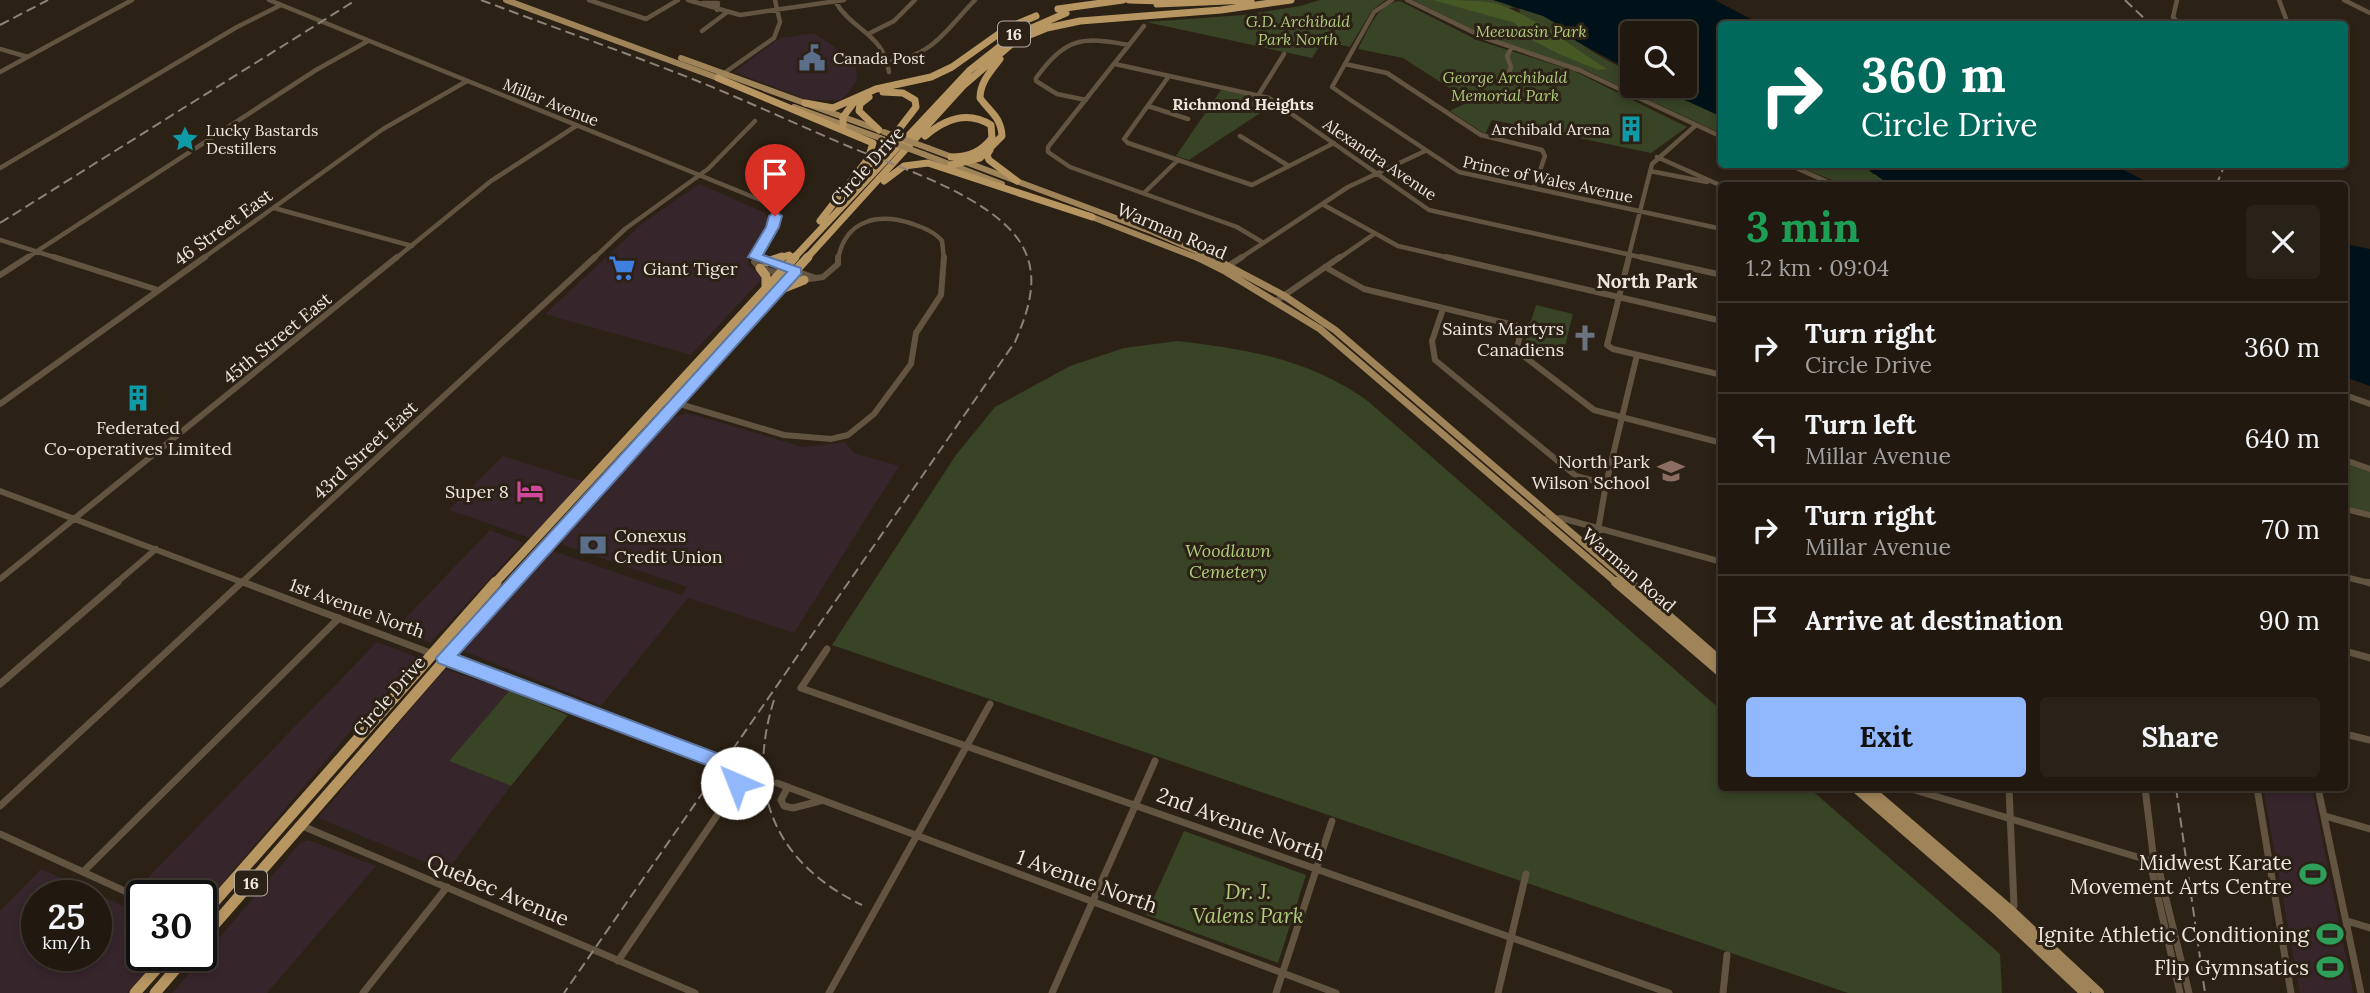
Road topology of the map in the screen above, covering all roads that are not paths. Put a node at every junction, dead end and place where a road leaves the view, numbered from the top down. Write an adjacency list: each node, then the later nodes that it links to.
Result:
1 (132, 0): 39 (street)
2 (269, 0): 23 (street, Millar Avenue)
3 (506, 0): 45 (main road, Warman Road)
4 (520, 0): 45 (main road, Warman Road)
5 (589, 0): 6 (street)
6 (678, 0)
7 (688, 0): 26 (street)
8 (775, 0): 24 (street)
9 (844, 0): 21 (street)
10 (915, 0): 32 (street)
11 (975, 0): 40 (street)
12 (1123, 0): 27 (highway)
13 (1129, 0): 22 (highway)
14 (1251, 0): 22 (highway, Circle Drive / 16)
15 (1291, 0): 33 (highway, Circle Drive / 16)
16 (1392, 0): 42 (street, Prince of Wales Avenue)
17 (1407, 0): 36 (street)
18 (2177, 0): 28 (street)
19 (2280, 0): 29 (street)
20 (2347, 0): 25 (street)
21 (835, 1): 24 (street); 32 (street)
22 (1216, 3): 100 (highway, Circle Drive / 16)
23 (282, 5): 34 (street, Millar Avenue); 71 (street)
24 (776, 10): 26 (street); 45 (street)
25 (2370, 11)
26 (726, 13): 31 (street)
27 (1037, 16): 49 (highway); 69 (highway)
28 (2177, 21)
29 (2287, 21)
30 (1144, 26): 35 (street)
31 (702, 31)
32 (870, 33): 40 (street)
33 (1017, 40): 63 (highway); 93 (highway, Circle Drive / 16)
34 (368, 41): 48 (street, Millar Avenue); 94 (street)
35 (1129, 45): 41 (street); 51 (street)
36 (1512, 47): 47 (street); 58 (street)
37 (0, 50): 39 (street)
38 (1284, 54): 50 (street)
39 (28, 57): 43 (street)
40 (889, 62): 44 (street)
41 (1115, 64): 46 (street, Alexandra Avenue); 51 (street)
42 (1345, 64): 64 (street, Prince of Wales Avenue); 81 (street)
43 (0, 72)
44 (889, 72)
45 (721, 76): 52 (main road, Warman Road); 56 (main road, Warman Road); 87 (highway)
46 (1169, 76): 50 (street, Alexandra Avenue); 53 (street)
47 (1507, 78)
48 (467, 81): 57 (street, Millar Avenue); 84 (street, 46 Street East)
49 (864, 94): 52 (highway); 56 (highway)
50 (1259, 94): 62 (street, Alexandra Avenue)
51 (1086, 100): 82 (street)
52 (804, 103): 56 (main road, Warman Road)
53 (1148, 106): 54 (street); 66 (street)
54 (1188, 119)
55 (755, 121): 75 (street, 43rd Street East)
56 (843, 121): 59 (main road, Warman Road)
57 (576, 126): 75 (street, Millar Avenue); 92 (street, 45th Street East)
58 (1695, 126): 61 (street); 65 (street)
59 (881, 134): 67 (main road, Warman Road, bridge); 69 (highway)
60 (1240, 136): 70 (street)
61 (1718, 136)
62 (1334, 143): 70 (street); 74 (street, Alexandra Avenue)
63 (991, 150): 68 (highway); 77 (highway)
64 (1425, 151): 74 (street); 81 (street, Prince of Wales Avenue)
65 (1657, 157): 73 (street); 79 (street)
66 (1178, 160): 70 (street); 82 (street)
67 (951, 161): 68 (highway); 76 (highway); 86 (main road, Warman Road)
68 (971, 164): 77 (main road, Warman Road)
69 (872, 165): 87 (highway)
70 (1289, 166)
71 (0, 168)
72 (1796, 168): 78 (street)
73 (1650, 171): 80 (street); 85 (street)
74 (1376, 173): 83 (street); 96 (street, Alexandra Avenue)
75 (698, 176): 97 (street, Millar Avenue); 136 (street, 43rd Street East)
76 (884, 181): 86 (highway); 93 (highway)
77 (1017, 181): 99 (main road, Warman Road)
78 (1828, 182)
79 (1718, 184)
80 (1718, 184)
81 (1534, 188): 85 (street, Prince of Wales Avenue)
82 (1144, 193): 91 (street)
83 (1322, 204): 89 (street); 91 (street)
84 (274, 208): 92 (street); 106 (street, 46 Street East)
85 (1640, 211): 88 (street, Prince of Wales Avenue); 96 (street)
86 (1091, 217): 99 (main road, Warman Road)
87 (818, 224): 95 (highway)
88 (1718, 228)
89 (1374, 234): 98 (street); 108 (street)
90 (0, 240): 94 (street)
91 (1262, 242): 99 (street)
92 (412, 246): 128 (street, 45th Street East)
93 (818, 247): 100 (highway, Circle Drive / 16)
94 (35, 252): 102 (street); 106 (street)
95 (789, 255): 97 (highway); 100 (highway)
96 (1629, 255): 101 (street, Alexandra Avenue); 108 (street)
97 (763, 265): 100 (street); 105 (highway)
98 (1325, 267): 107 (street); 110 (street)
99 (1226, 268): 107 (main road, Warman Road)
100 (786, 271): 103 (street); 104 (street); 105 (highway, Circle Drive / 16); 109 (highway, Circle Drive / 16)
101 (1718, 274)
102 (0, 275)
103 (818, 278): 104 (street); 116 (street)
104 (804, 280): 109 (highway)
105 (766, 287): 115 (highway, Circle Drive / 16)
106 (158, 290): 117 (street, 46 Street East)
107 (1280, 298): 127 (main road, Warman Road); 129 (main road, Warman Road)
108 (1618, 298): 111 (street); 112 (street)
109 (767, 301): 116 (highway, Circle Drive / 16)
110 (1443, 309): 119 (street); 123 (street)
111 (1718, 320)
112 (1636, 355): 113 (street); 119 (street)
113 (1718, 374)
114 (2348, 396): 118 (street)
115 (663, 399): 116 (street); 141 (highway, Circle Drive / 16)
116 (676, 403): 142 (highway, Circle Drive / 16)
117 (0, 404)
118 (2370, 404)
119 (1622, 417): 120 (street); 123 (street)
120 (1718, 442)
121 (2348, 461): 122 (street)
122 (2370, 469)
123 (1606, 484): 130 (street)
124 (0, 491): 128 (street, 1st Avenue North)
125 (2348, 510): 126 (street)
126 (2370, 515)
127 (1553, 516): 129 (street); 130 (street); 132 (main road, Warman Road)
128 (75, 519): 131 (street, 1st Avenue North); 135 (street, 45th Street East)
129 (1543, 519): 145 (main road, Warman Road)
130 (1600, 528): 132 (street); 133 (street)
131 (156, 549): 136 (street, 1st Avenue North); 146 (street)
132 (1591, 549): 144 (main road, Warman Road)
133 (1718, 561)
134 (2348, 578): 137 (street)
135 (0, 579)
136 (242, 582): 138 (street, 1st Avenue North); 162 (street, 43rd Street East)
137 (2370, 583)
138 (339, 618): 141 (street, 1st Avenue North); 174 (street)
139 (828, 649): 150 (street, 2nd Avenue North)
140 (2348, 652): 143 (street)
141 (432, 653): 142 (street, 1st Avenue North); 166 (highway, Circle Drive / 16)
142 (445, 658): 168 (highway, Circle Drive / 16); 186 (street, 1st Avenue North)
143 (2370, 658)
144 (1718, 660)
145 (1718, 670)
146 (0, 684)
147 (990, 704): 150 (street)
148 (2348, 735): 149 (street)
149 (2370, 740)
150 (967, 747): 163 (street, 2nd Avenue North); 171 (street)
151 (1155, 761): 163 (street)
152 (776, 783): 153 (street, 1 Avenue North)
153 (788, 787): 161 (street, 1 Avenue North); 161 (street, 1 Avenue North)
154 (1859, 791): 201 (main road)
155 (1871, 791): 180 (main road)
156 (1918, 791): 165 (street)
157 (2009, 791): 165 (street)
158 (2146, 791): 172 (street)
159 (2257, 791): 205 (street)
160 (2319, 791): 164 (street)
161 (825, 802): 171 (street, 1 Avenue North)
162 (0, 806)
163 (1135, 806): 173 (street, 2nd Avenue North); 179 (street)
164 (2325, 816): 169 (street); 182 (street)
165 (2010, 819): 172 (street); 180 (street)
166 (287, 820): 168 (street, Quebec Avenue); 178 (highway, Circle Drive / 16)
167 (1332, 821): 173 (street)
168 (300, 825): 176 (street, Quebec Avenue); 181 (highway, Circle Drive / 16)
169 (2370, 829)
170 (0, 834): 174 (street)
171 (917, 836): 179 (street, 1 Avenue North); 194 (street)
172 (2154, 862): 203 (street); 204 (street)
173 (1315, 870): 184 (street, 2nd Avenue North); 189 (street)
174 (83, 872): 177 (street)
175 (1526, 874): 184 (street)
176 (447, 887): 186 (street, Quebec Avenue); 192 (street)
177 (126, 892)
178 (217, 899)
179 (1093, 902): 189 (street, 1 Avenue North); 195 (street)
180 (2009, 909): 202 (main road)
181 (217, 917)
182 (2347, 921): 183 (street); 206 (street)
183 (2370, 928)
184 (1511, 938): 198 (street); 199 (street, 2nd Avenue North)
185 (1727, 955): 200 (street)
186 (618, 961): 193 (street, Quebec Avenue)
187 (155, 971): 190 (highway)
188 (174, 971): 191 (highway)
189 (1282, 973): 196 (street); 197 (street, 1 Avenue North)
190 (135, 993)
191 (155, 993)
192 (363, 993)
193 (695, 993)
194 (829, 993)
195 (1052, 993)
196 (1276, 993)
197 (1336, 993)
198 (1498, 993)
199 (1669, 993)
200 (1723, 993)
201 (2085, 993)
202 (2099, 993)
203 (2180, 993)
204 (2189, 993)
205 (2291, 993)
206 (2361, 993)

